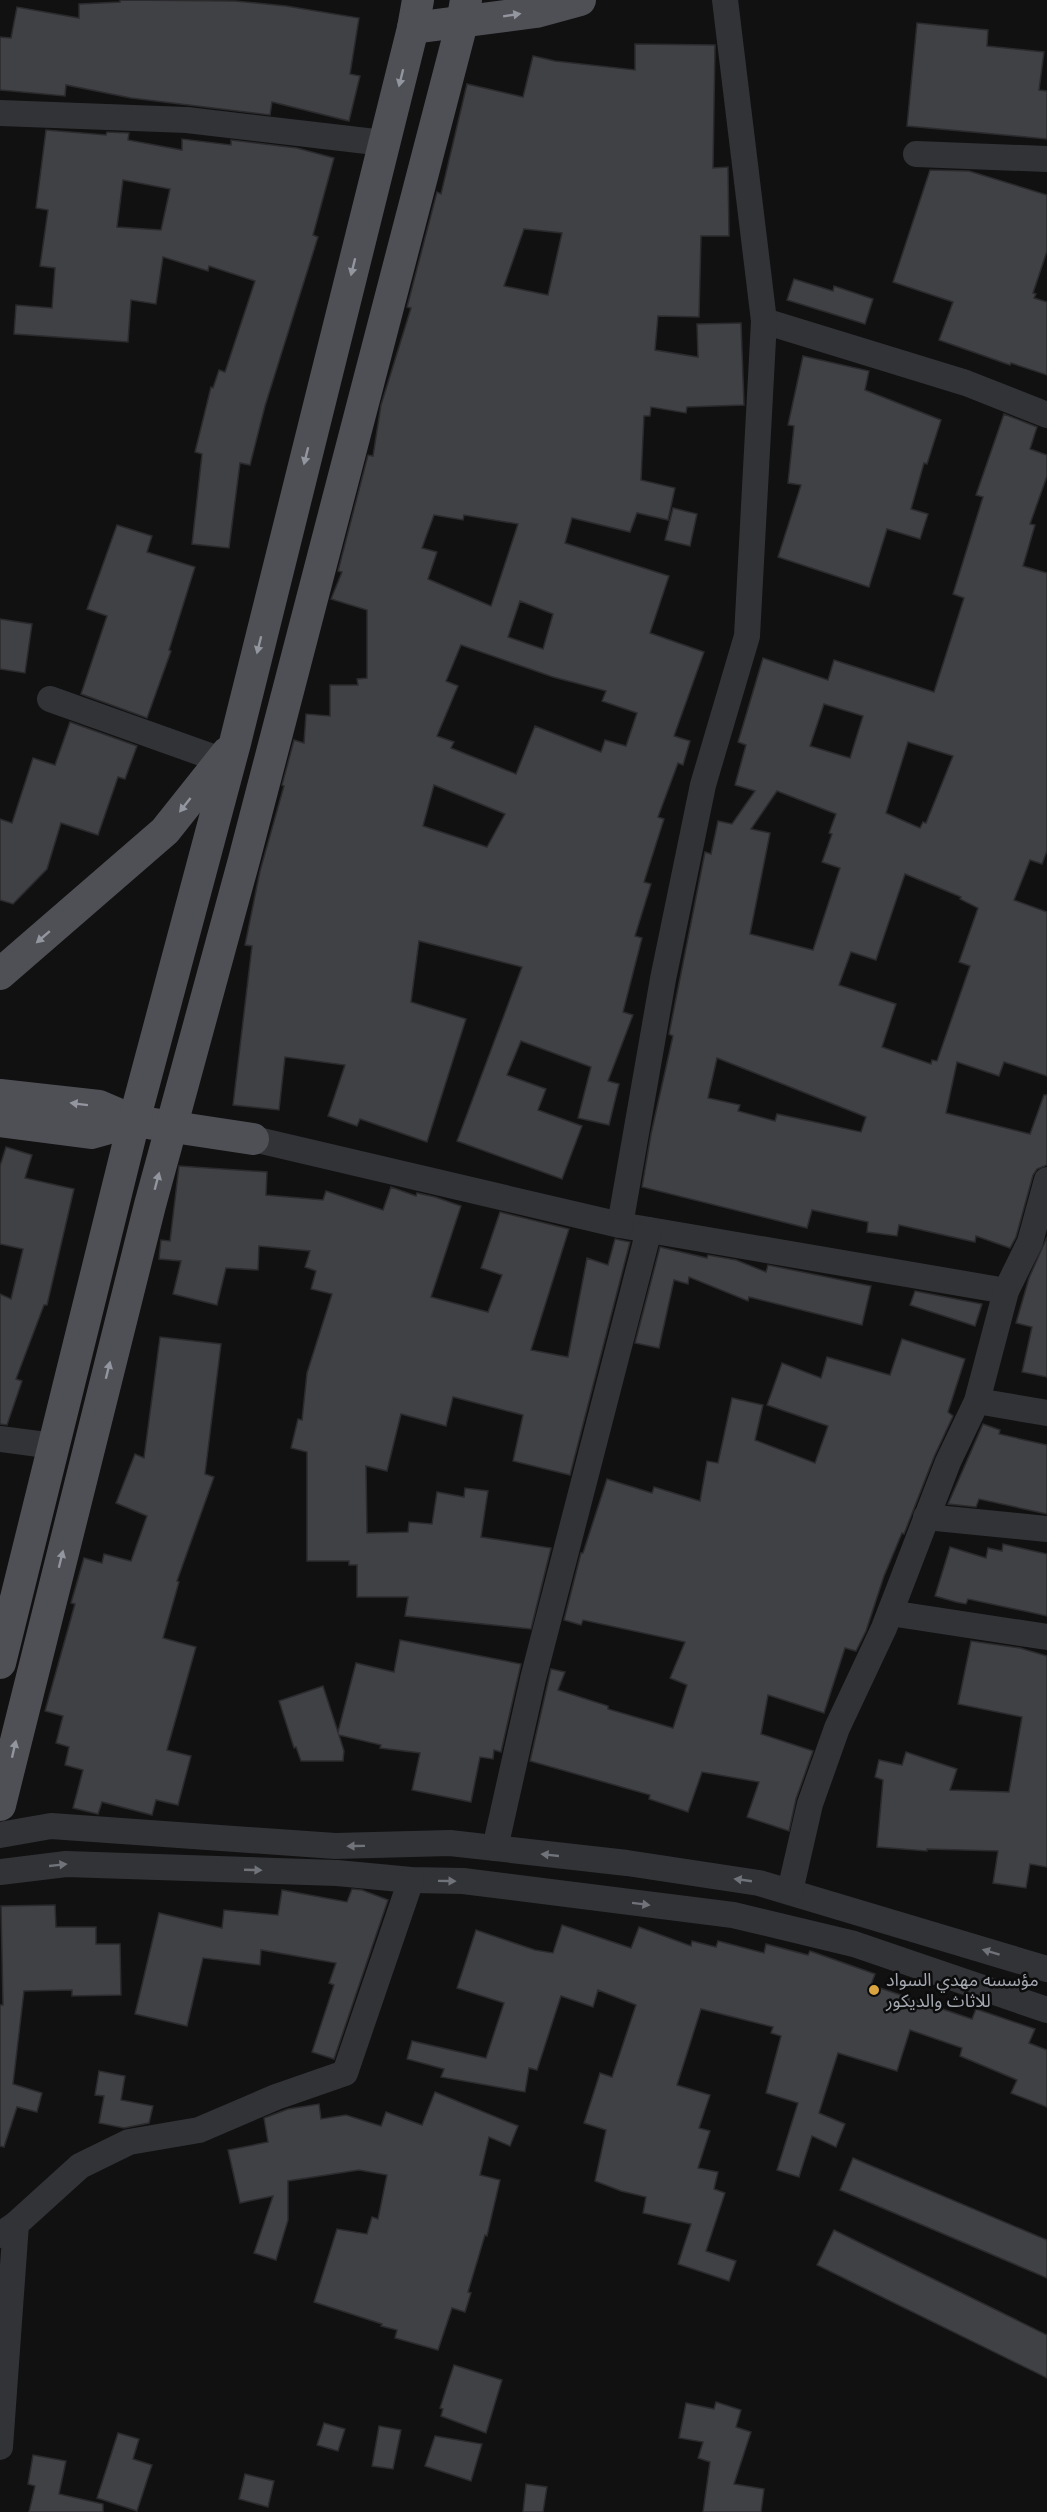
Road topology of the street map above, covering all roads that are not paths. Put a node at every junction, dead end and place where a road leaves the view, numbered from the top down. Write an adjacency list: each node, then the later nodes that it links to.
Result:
1 (580, 0): 3 (main road, one-way to 1)
2 (725, 0): 9 (street)
3 (464, 12): 4 (main road); 17 (main road)
4 (415, 14): 6 (main road, one-way to 6)
5 (0, 113): 6 (street)
6 (384, 144): 12 (main road, one-way to 12)
7 (916, 154): 8 (street)
8 (1047, 159)
9 (764, 321): 10 (street); 20 (street)
10 (1047, 415)
11 (50, 699): 12 (street)
12 (228, 751): 13 (main road, one-way to 13); 16 (main road)
13 (0, 974)
14 (0, 1095): 16 (main road, one-way to 14)
15 (0, 1121): 16 (main road)
16 (134, 1122): 17 (main road); 26 (main road)
17 (171, 1128): 18 (main road); 32 (main road, one-way to 17)
18 (252, 1139): 20 (street)
19 (1047, 1180): 22 (street)
20 (621, 1225): 21 (street)
21 (649, 1230): 22 (street); 34 (street)
22 (1006, 1291): 23 (street)
23 (977, 1401): 24 (street); 27 (street)
24 (1047, 1413)
25 (0, 1439): 26 (street)
26 (54, 1446): 31 (main road)
27 (926, 1517): 28 (street); 29 (street)
28 (1047, 1529)
29 (890, 1612): 30 (street); 37 (street)
30 (1047, 1637)
31 (0, 1663)
32 (0, 1806)
33 (0, 1835): 34 (street, one-way to 33)
34 (495, 1848): 37 (street, one-way to 34)
35 (0, 1872): 36 (street, one-way to 36)
36 (411, 1880): 39 (street, one-way to 39); 40 (street)
37 (790, 1892): 38 (street, one-way to 37)
38 (1047, 1969)
39 (1047, 2010)
40 (8, 2230): 41 (street)
41 (0, 2446)

